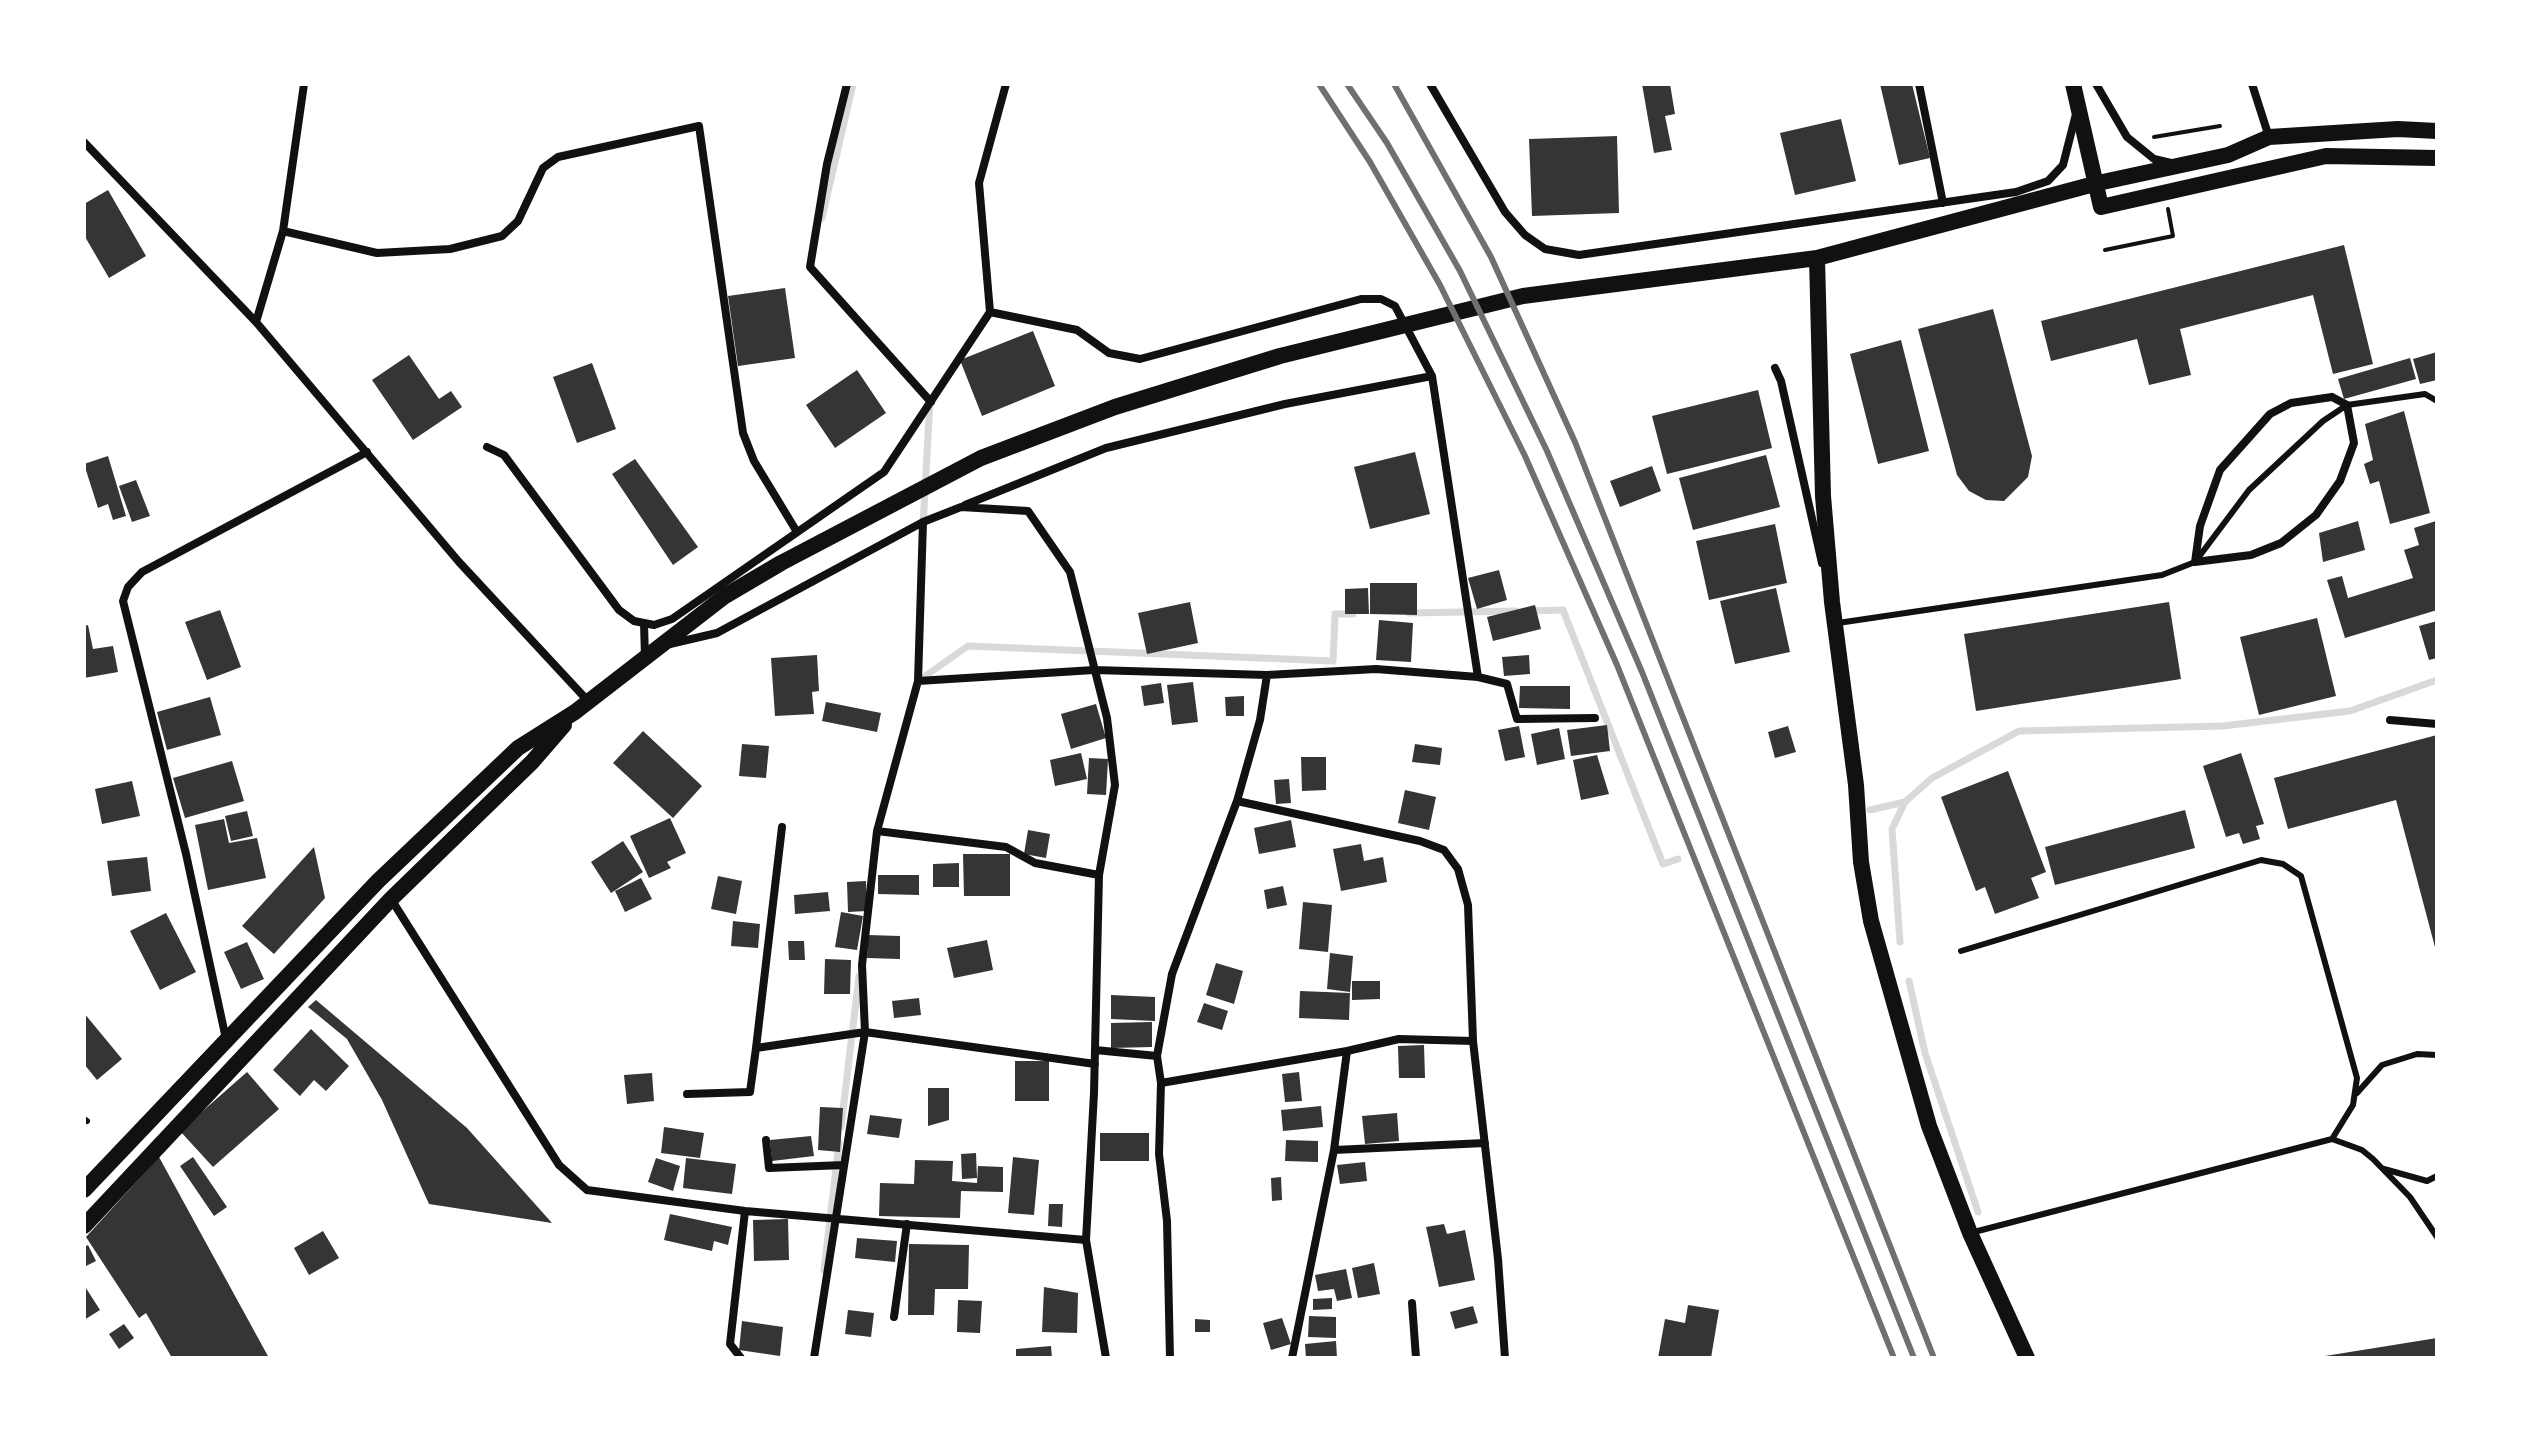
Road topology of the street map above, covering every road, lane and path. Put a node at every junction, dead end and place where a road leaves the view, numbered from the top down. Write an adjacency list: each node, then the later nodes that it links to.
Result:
1 (304, 84): 19 (street)
2 (847, 84): 28 (street)
3 (1006, 84): 23 (street)
4 (1430, 84): 18 (street)
5 (1919, 84): 18 (street)
6 (2073, 84): 9 (main road)
7 (2096, 84): 16 (street)
8 (2252, 84): 13 (street)
9 (2079, 102): 17 (main road); 18 (street)
10 (2220, 126): 12 (path)
11 (2437, 131): 13 (main road)
12 (2154, 135)
13 (2269, 137): 16 (main road)
14 (84, 142): 24 (street)
15 (2437, 158): 17 (main road)
16 (2175, 166): 17 (main road)
17 (2098, 183): 22 (main road)
18 (1943, 203)
19 (283, 231): 24 (street); 34 (street)
20 (2173, 236): 21 (path)
21 (2105, 250)
22 (1817, 258): 36 (main road); 39 (main road)
23 (990, 312): 26 (street); 28 (street)
24 (256, 322): 31 (street)
25 (1775, 368): 36 (street)
26 (1432, 376): 32 (street); 43 (street)
27 (2437, 401): 29 (lane)
28 (931, 402): 34 (street)
29 (2347, 405): 35 (lane); 35 (street); 35 (street)
30 (487, 447): 37 (street)
31 (367, 452): 45 (street); 56 (street)
32 (961, 507): 33 (street); 41 (street)
33 (923, 522): 39 (street); 44 (street)
34 (797, 532): 37 (street)
35 (2195, 562): 38 (lane)
36 (1832, 602): 38 (main road)
37 (644, 623): 40 (street)
38 (1836, 624): 79 (main road)
39 (660, 646): 40 (main road)
40 (645, 659): 45 (main road)
41 (1094, 670): 42 (street); 44 (street); 52 (street)
42 (1267, 675): 43 (street); 49 (street)
43 (1478, 677): 46 (street)
44 (918, 681): 51 (street)
45 (582, 706): 53 (main road); 56 (main road)
46 (1595, 718)
47 (2390, 720): 48 (street)
48 (2437, 724)
49 (1237, 801): 57 (street); 62 (street)
50 (782, 827): 58 (street)
51 (877, 831): 52 (street); 55 (street)
52 (1099, 875): 59 (street)
53 (391, 899): 75 (street); 78 (main road)
54 (1961, 951): 65 (lane)
55 (865, 1032): 58 (street); 63 (street); 71 (street)
56 (226, 1039): 74 (main road)
57 (1473, 1041): 60 (street); 69 (street)
58 (756, 1048): 66 (street)
59 (1095, 1050): 62 (street); 63 (street)
60 (1347, 1051): 64 (street); 70 (street)
61 (2437, 1055): 65 (lane)
62 (1157, 1056): 64 (street)
63 (1095, 1064): 81 (street)
64 (1161, 1083): 87 (street)
65 (2357, 1093): 67 (lane)
66 (687, 1094)
67 (2332, 1139): 72 (lane); 79 (lane)
68 (766, 1140): 71 (street)
69 (1485, 1143): 70 (street); 90 (street)
70 (1334, 1150): 88 (street)
71 (844, 1165): 76 (street)
72 (2381, 1168): 73 (lane); 80 (lane)
73 (2437, 1176)
74 (84, 1190)
75 (745, 1211): 76 (street); 84 (street)
76 (834, 1219): 77 (street); 85 (street)
77 (907, 1224): 81 (street); 83 (street)
78 (84, 1226)
79 (1970, 1233): 91 (main road)
80 (2437, 1237)
81 (1086, 1240): 86 (street)
82 (1412, 1303): 89 (street)
83 (894, 1317)
84 (741, 1358)
85 (814, 1358)
86 (1106, 1358)
87 (1170, 1358)
88 (1292, 1358)
89 (1416, 1358)
90 (1505, 1358)
91 (2027, 1358)

